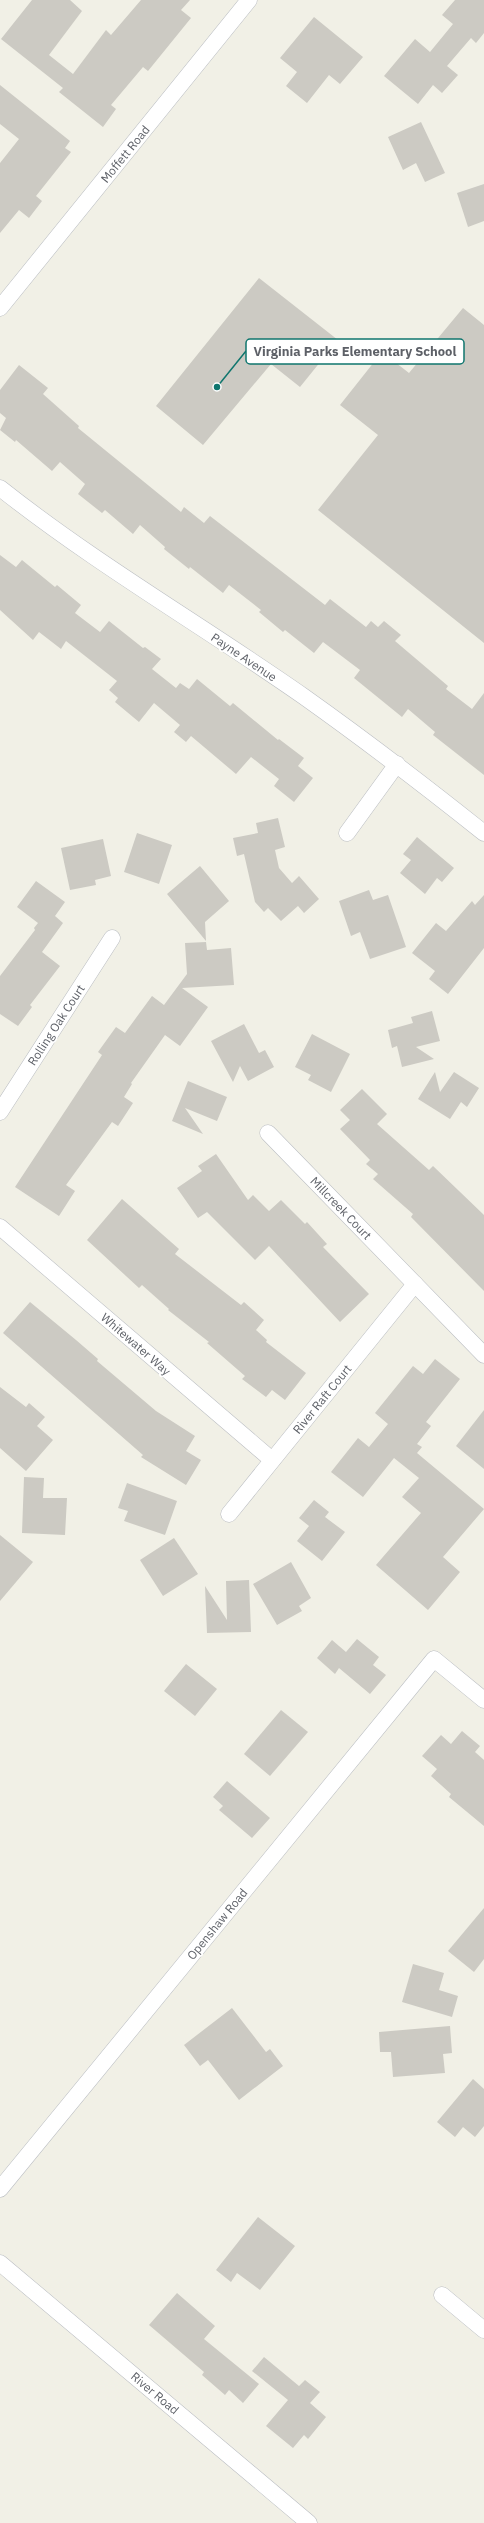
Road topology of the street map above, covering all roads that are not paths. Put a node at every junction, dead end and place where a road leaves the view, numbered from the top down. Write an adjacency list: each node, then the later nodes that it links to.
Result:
1 (249, 0): 2 (street, Moffett Road)
2 (0, 308)
3 (0, 488): 4 (street, Payne Avenue)
4 (397, 764): 5 (street); 6 (street, Payne Avenue)
5 (347, 833)
6 (484, 833)
7 (112, 938): 8 (street, Rolling Oak Court)
8 (0, 1112)
9 (268, 1133): 11 (street, Millcreek Court)
10 (0, 1227): 13 (street, Whitewater Way)
11 (415, 1284): 12 (street, Millcreek Court); 13 (street, River Raft Court)
12 (484, 1355)
13 (272, 1460): 14 (street, River Raft Court)
14 (228, 1514)
15 (484, 1700): 16 (street, Openshaw Road)
16 (0, 2189)
17 (0, 2263): 20 (street, River Road)
18 (442, 2295): 19 (street)
19 (484, 2330)
20 (309, 2523)

